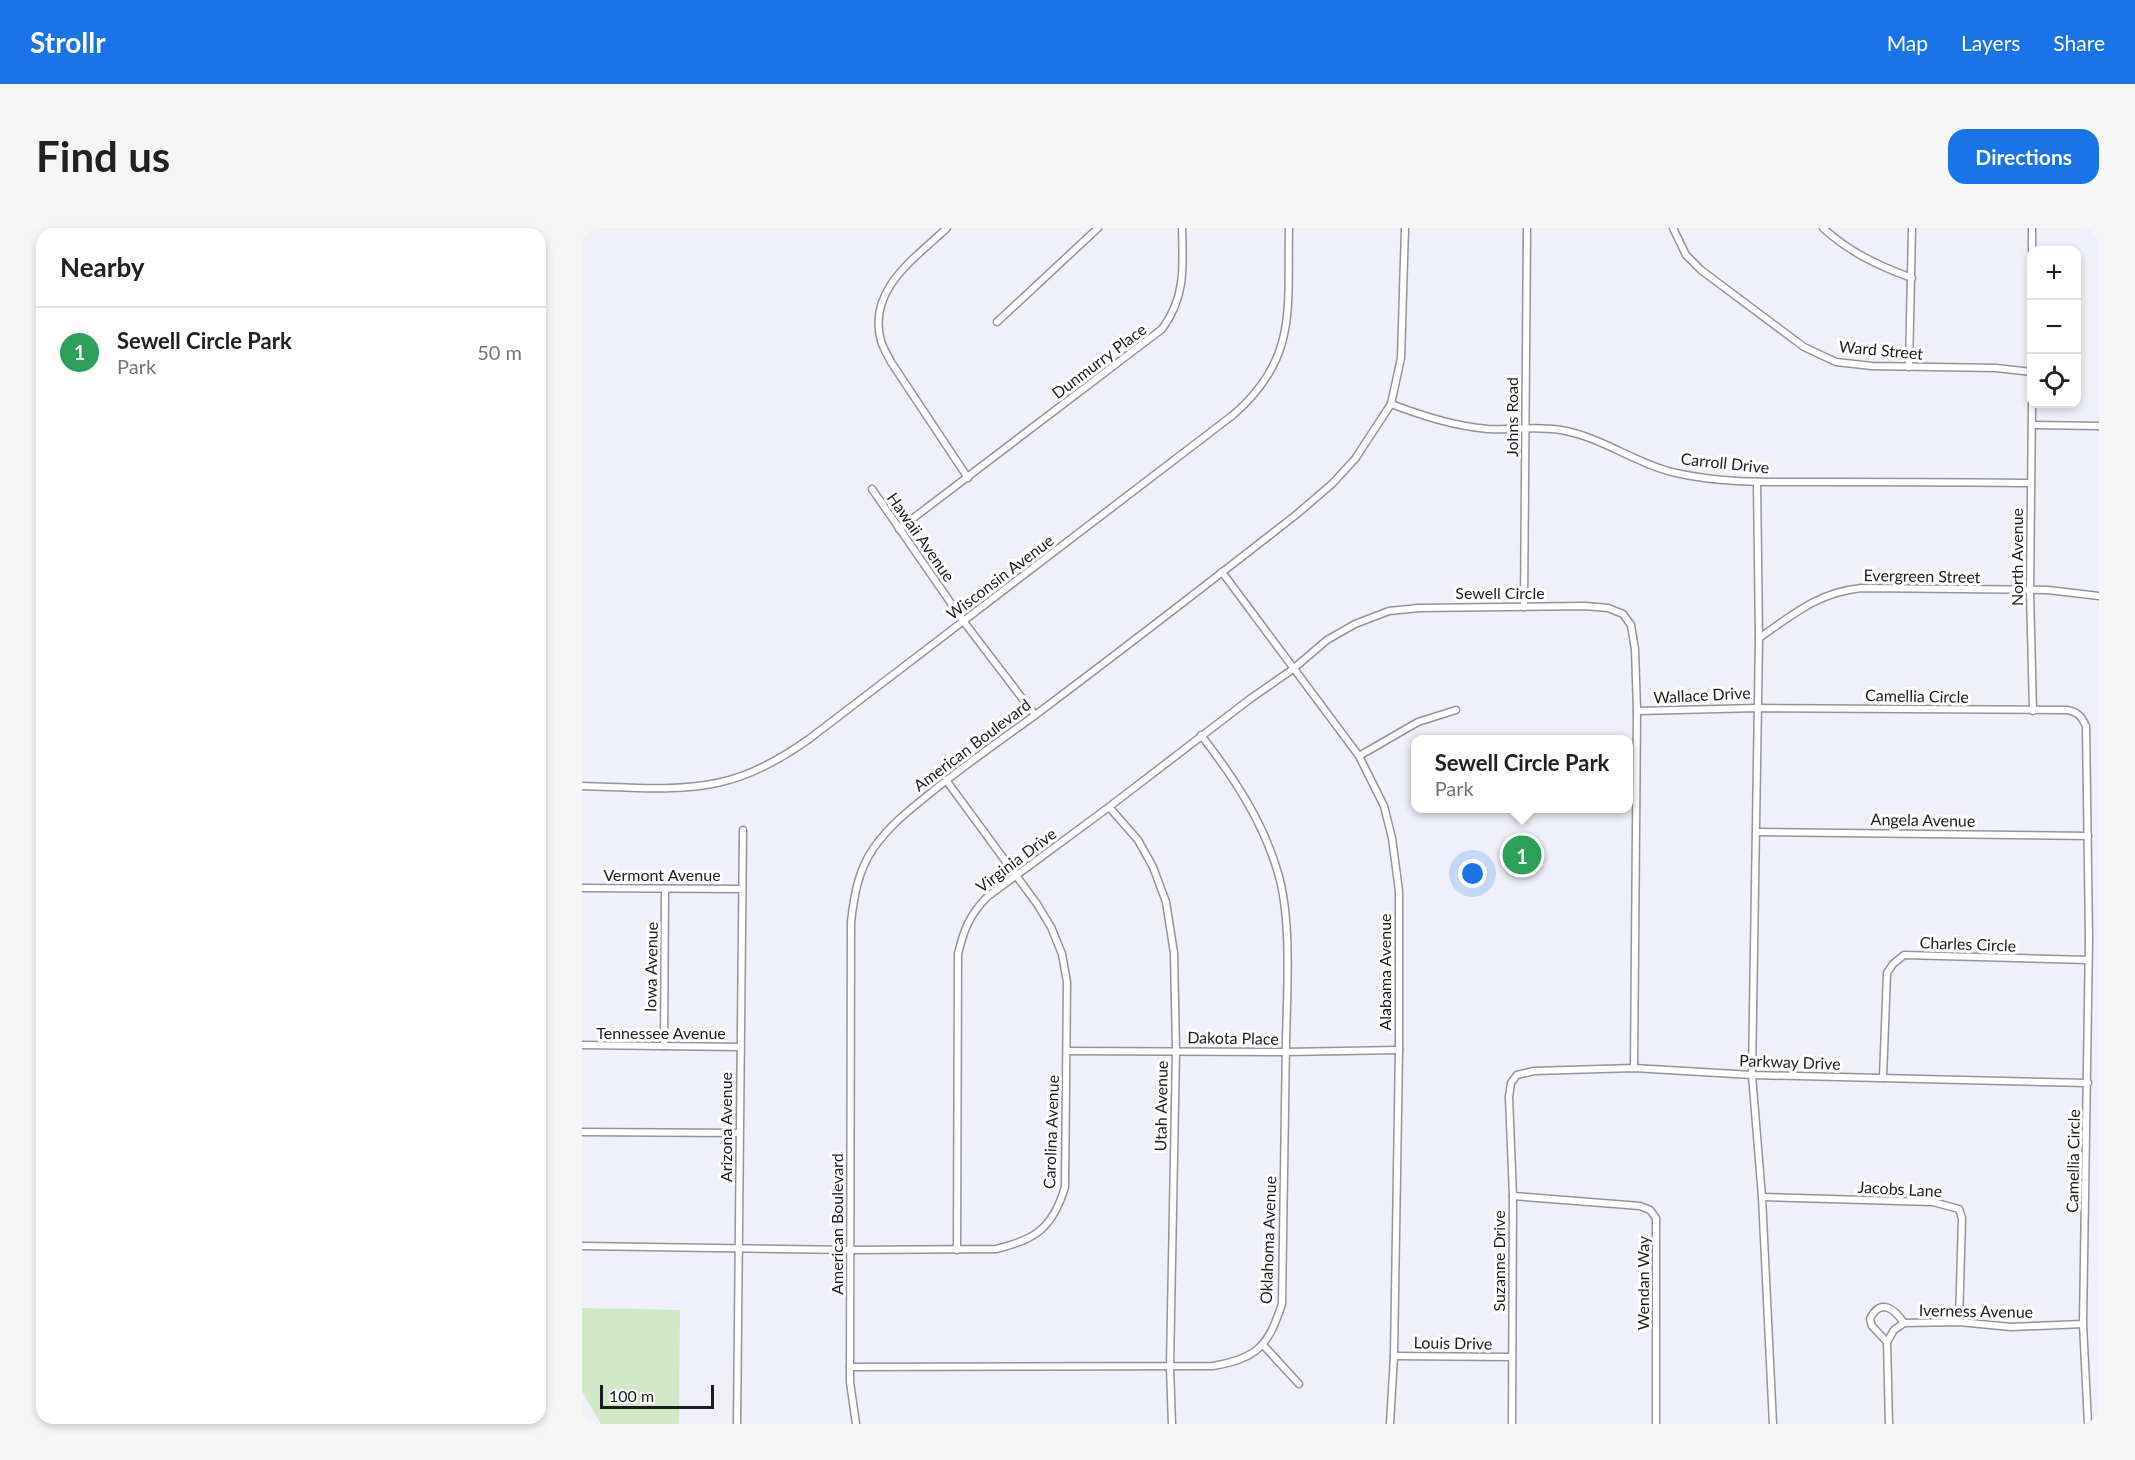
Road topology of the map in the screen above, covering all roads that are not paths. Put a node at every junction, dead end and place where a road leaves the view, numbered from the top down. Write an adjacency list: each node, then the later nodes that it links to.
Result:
1 (947, 228): 21 (street)
2 (1098, 228): 13 (street)
3 (1182, 228): 21 (street, Dunmurry Place)
4 (1289, 228): 30 (street, Wisconsin Avenue)
5 (1405, 228): 16 (street, American Boulevard)
6 (1527, 228): 20 (street, Johns Road)
7 (1673, 228): 14 (street, Ward Street)
8 (1822, 228): 12 (street)
9 (1912, 228): 12 (street)
10 (2032, 228): 11 (street)
11 (2032, 246)
12 (1912, 278): 14 (street)
13 (997, 322)
14 (1909, 368): 15 (street, Ward Street)
15 (2027, 372)
16 (1391, 404): 20 (street, Carroll Drive); 26 (street, American Boulevard)
17 (2032, 408): 18 (street, North Avenue)
18 (2033, 425): 19 (street); 23 (street, North Avenue)
19 (2099, 426)
20 (1526, 430): 22 (street, Carroll Drive); 29 (street, Johns Road)
21 (968, 478): 25 (street, Dunmurry Place)
22 (1757, 482): 23 (street, Carroll Drive); 31 (street, Wallace Drive)
23 (2031, 483): 27 (street, North Avenue)
24 (872, 489): 25 (street, Hawaii Avenue)
25 (899, 529): 30 (street, Hawaii Avenue)
26 (1222, 572): 32 (street, Alabama Avenue); 37 (street, American Boulevard)
27 (2030, 591): 28 (street, Evergreen Street); 31 (street, Evergreen Street); 36 (street, North Avenue)
28 (2099, 596)
29 (1524, 607): 32 (street, Sewell Circle); 35 (street, Sewell Circle)
30 (964, 621): 37 (street, Hawaii Avenue); 41 (street, Wisconsin Avenue)
31 (1759, 638): 33 (street, Wallace Drive)
32 (1293, 669): 38 (street, Virginia Drive); 39 (street, Alabama Avenue)
33 (1758, 708): 35 (street, Wallace Drive); 36 (street, Camellia Circle); 44 (street)
34 (1456, 710): 39 (street)
35 (1637, 711): 60 (street, Wallace Drive)
36 (2033, 711): 45 (street, Camellia Circle)
37 (1035, 715): 40 (street, American Boulevard)
38 (1202, 735): 42 (street, Virginia Drive); 59 (street, Oklahoma Avenue)
39 (1359, 756): 57 (street, Alabama Avenue)
40 (946, 780): 46 (street, Carolina Avenue); 71 (street, American Boulevard)
41 (582, 786)
42 (1108, 807): 46 (street, Virginia Drive); 56 (street, Utah Avenue)
43 (743, 830): 49 (street, Arizona Avenue)
44 (1756, 831): 45 (street, Angela Avenue); 61 (street)
45 (2088, 836): 51 (street, Camellia Circle)
46 (1016, 875): 58 (street, Carolina Avenue); 72 (street, Virginia Drive)
47 (582, 888): 48 (street, Vermont Avenue)
48 (665, 889): 49 (street, Vermont Avenue); 54 (street, Iowa Avenue)
49 (742, 889): 55 (street, Arizona Avenue)
50 (2097, 935): 51 (street)
51 (2089, 938): 52 (street, Camellia Circle)
52 (2088, 960): 62 (street, Charles Circle); 63 (street, Camellia Circle)
53 (582, 1046): 54 (street, Tennessee Avenue)
54 (664, 1046): 55 (street, Tennessee Avenue)
55 (740, 1047): 66 (street, Arizona Avenue)
56 (1176, 1050): 58 (street, Dakota Place); 59 (street, Dakota Place); 81 (street, Utah Avenue)
57 (1398, 1050): 59 (street, Dakota Place); 78 (street, Alabama Avenue)
58 (1067, 1051): 72 (street, Carolina Avenue)
59 (1286, 1052): 77 (street, Oklahoma Avenue)
60 (1634, 1068): 61 (street, Parkway Drive); 64 (street, Parkway Drive)
61 (1752, 1075): 62 (street, Parkway Drive); 68 (street)
62 (1883, 1078): 63 (street, Parkway Drive)
63 (2088, 1083): 75 (street, Camellia Circle)
64 (1509, 1097): 67 (street, Suzanne Drive)
65 (582, 1132): 66 (street)
66 (739, 1133): 70 (street, Arizona Avenue)
67 (1513, 1196): 79 (street, Suzanne Drive); 88 (street, Wendan Way)
68 (1762, 1197): 73 (street, Jacobs Lane); 89 (street)
69 (582, 1245): 70 (street, Carolina Avenue)
70 (738, 1247): 71 (street, Carolina Avenue); 83 (street, Arizona Avenue)
71 (850, 1250): 72 (street, Carolina Avenue); 80 (street, American Boulevard)
72 (957, 1250)
73 (1959, 1322): 74 (street, Iverness Avenue); 75 (street, Iverness Avenue)
74 (1904, 1323): 76 (street, Iverness Avenue); 76 (street)
75 (2083, 1323): 91 (street, Camellia Circle)
76 (1887, 1342): 90 (street)
77 (1263, 1346): 81 (street); 82 (street)
78 (1394, 1356): 79 (street, Louis Drive); 86 (street, Alabama Avenue)
79 (1512, 1357): 87 (street, Suzanne Drive)
80 (850, 1367): 81 (street); 84 (street, American Boulevard)
81 (1170, 1367): 85 (street, Utah Avenue)
82 (1299, 1384)
83 (737, 1424)
84 (856, 1424)
85 (1172, 1424)
86 (1390, 1424)
87 (1512, 1424)
88 (1656, 1424)
89 (1773, 1424)
90 (1889, 1424)
91 (2088, 1424)

